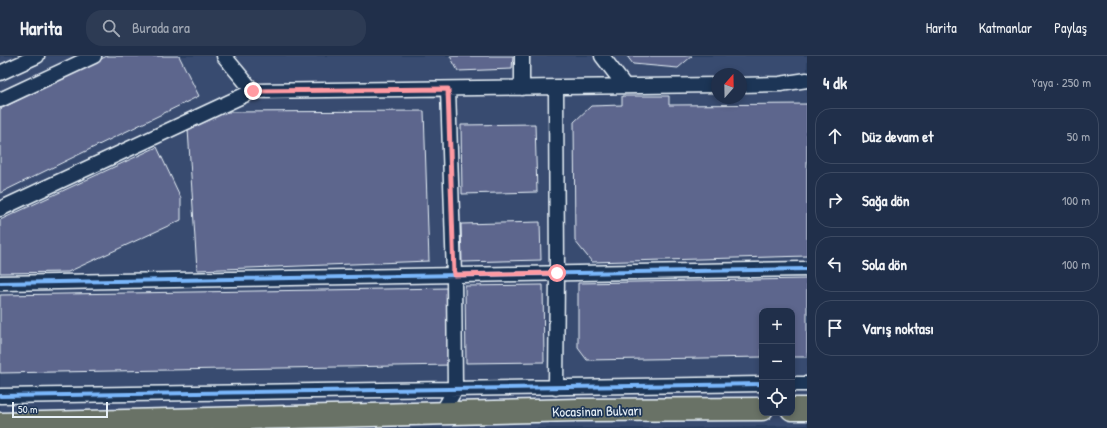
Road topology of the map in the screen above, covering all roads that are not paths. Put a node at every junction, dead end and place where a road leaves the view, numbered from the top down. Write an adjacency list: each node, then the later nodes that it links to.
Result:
1 (37, 56): 6 (street)
2 (94, 56): 15 (street)
3 (224, 56): 14 (street)
4 (522, 56): 11 (street)
5 (602, 56): 10 (street)
6 (0, 73)
7 (807, 80): 9 (street)
8 (711, 85): 10 (street)
9 (747, 85)
10 (625, 86): 12 (street)
11 (522, 88): 12 (street); 13 (street)
12 (556, 88): 18 (street)
13 (448, 89): 14 (street); 19 (street)
14 (253, 91): 16 (street)
15 (0, 100)
16 (0, 209)
17 (807, 268): 18 (street)
18 (557, 273): 19 (street); 24 (street)
19 (454, 275): 20 (street); 25 (street)
20 (0, 283)
21 (759, 384): 24 (street)
22 (795, 384): 23 (street)
23 (807, 384)
24 (556, 388): 25 (street)
25 (455, 390): 26 (street); 30 (street)
26 (0, 396)
27 (759, 409): 30 (highway, Kocasinan Bulvarı)
28 (795, 409): 29 (highway)
29 (807, 409)
30 (441, 414): 31 (highway, Kocasinan Bulvarı)
31 (0, 424)

